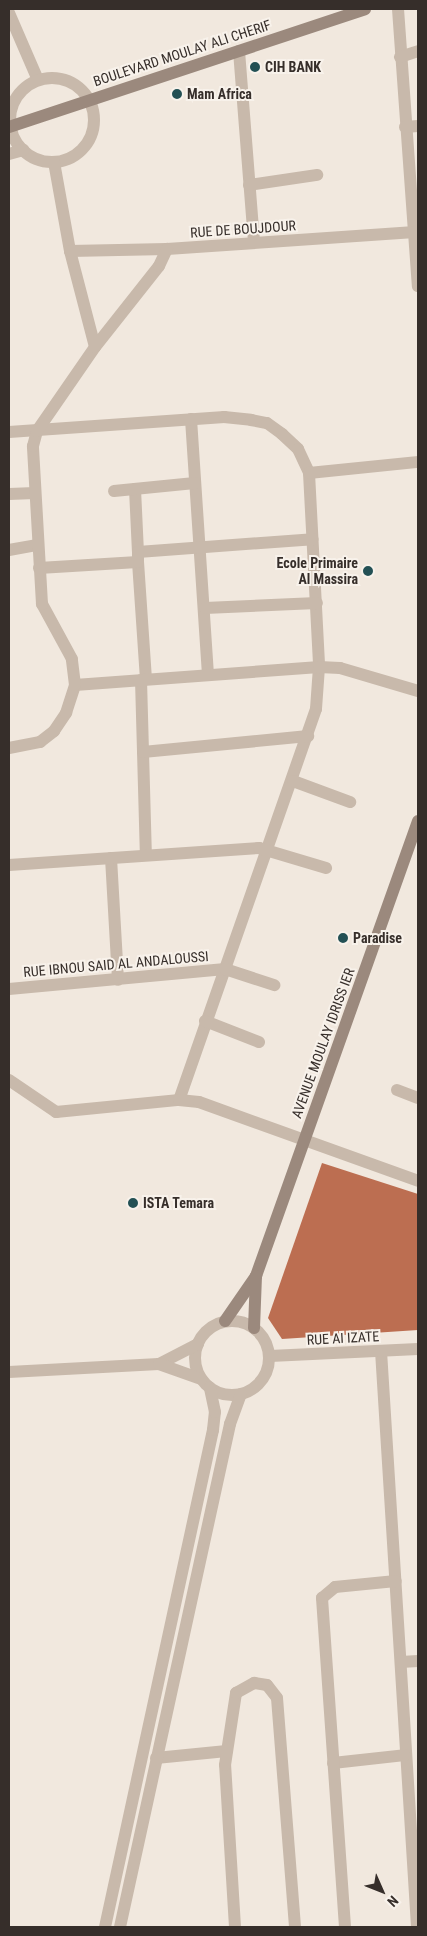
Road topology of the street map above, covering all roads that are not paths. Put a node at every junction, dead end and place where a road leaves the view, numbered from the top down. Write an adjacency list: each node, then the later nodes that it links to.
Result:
1 (366, 9): 3 (main road, BOULEVARD MOULAY ALI CHERIF)
2 (398, 9): 8 (street)
3 (352, 11): 6 (main road, BOULEVARD MOULAY ALI CHERIF)
4 (9, 13): 5 (street)
5 (14, 37): 9 (street)
6 (239, 51): 10 (main road, BOULEVARD MOULAY ALI CHERIF); 18 (street)
7 (418, 51): 8 (street)
8 (400, 57): 13 (street)
9 (38, 80): 10 (street); 12 (street)
10 (90, 100): 12 (main road, BOULEVARD MOULAY ALI CHERIF); 16 (street)
11 (418, 126): 13 (street)
12 (10, 127): 14 (street)
13 (405, 127): 19 (street)
14 (23, 150): 15 (street); 16 (street)
15 (9, 154)
16 (54, 162): 22 (street)
17 (317, 175): 18 (street)
18 (249, 185): 20 (street)
19 (416, 232): 20 (street, RUE DE BOUJDOUR); 23 (street)
20 (254, 242): 21 (street, RUE DE BOUJDOUR)
21 (167, 249): 22 (street, RUE DE BOUJDOUR); 24 (street)
22 (70, 251): 24 (street)
23 (418, 286)
24 (95, 347): 26 (street)
25 (191, 419): 26 (street); 29 (street); 30 (street)
26 (37, 430): 27 (street); 33 (street)
27 (9, 432)
28 (418, 462): 29 (street)
29 (309, 473): 35 (street)
30 (195, 483): 31 (street); 37 (street)
31 (135, 489): 32 (street); 39 (street)
32 (114, 491)
33 (35, 493): 34 (street); 36 (street)
34 (9, 494)
35 (313, 540): 37 (street); 41 (street)
36 (38, 545): 38 (street); 40 (street)
37 (199, 546): 39 (street); 42 (street)
38 (9, 550)
39 (138, 557): 40 (street); 45 (street)
40 (39, 568): 46 (street)
41 (316, 603): 42 (street); 43 (street)
42 (205, 608): 44 (street)
43 (320, 667): 44 (street); 47 (street); 48 (street)
44 (208, 674): 45 (street)
45 (143, 680): 46 (street); 50 (street)
46 (75, 685): 49 (street)
47 (418, 691)
48 (308, 736): 50 (street); 51 (street)
49 (9, 748)
50 (143, 752): 55 (street)
51 (293, 781): 52 (street); 54 (street)
52 (350, 802)
53 (418, 821): 69 (main road, AVENUE MOULAY IDRISS IER)
54 (269, 850): 55 (street); 58 (street); 59 (street)
55 (146, 855): 56 (street)
56 (111, 858): 57 (street); 60 (street)
57 (9, 865)
58 (326, 868)
59 (226, 969): 60 (street, RUE IBNOU SAID AL ANDALOUSSI); 61 (street); 63 (street)
60 (118, 980): 62 (street, RUE IBNOU SAID AL ANDALOUSSI)
61 (274, 985)
62 (9, 989)
63 (205, 1022): 64 (street); 68 (street)
64 (259, 1042)
65 (9, 1080): 68 (street)
66 (397, 1090): 67 (street)
67 (418, 1098)
68 (179, 1100): 69 (street)
69 (305, 1140): 70 (street); 71 (main road, AVENUE MOULAY IDRISS IER)
70 (418, 1181)
71 (256, 1276): 72 (main road); 73 (main road)
72 (225, 1321): 73 (street); 74 (street)
73 (254, 1328): 77 (street)
74 (198, 1344): 78 (street); 80 (street)
75 (418, 1349): 76 (street, RUE AI IZATE)
76 (381, 1351): 77 (street, RUE AI IZATE); 82 (street)
77 (270, 1356): 81 (street)
78 (159, 1364): 79 (street); 80 (street)
79 (9, 1372)
80 (205, 1384): 81 (street); 89 (street)
81 (242, 1394): 86 (street)
82 (396, 1581): 84 (street); 88 (street)
83 (418, 1661): 84 (street)
84 (401, 1662): 87 (street)
85 (227, 1752): 86 (street); 91 (street); 92 (street)
86 (156, 1758): 90 (street)
87 (410, 1760): 88 (street); 94 (street)
88 (333, 1763): 93 (street)
89 (104, 1927)
90 (120, 1927)
91 (235, 1927)
92 (295, 1927)
93 (344, 1927)
94 (417, 1927)

